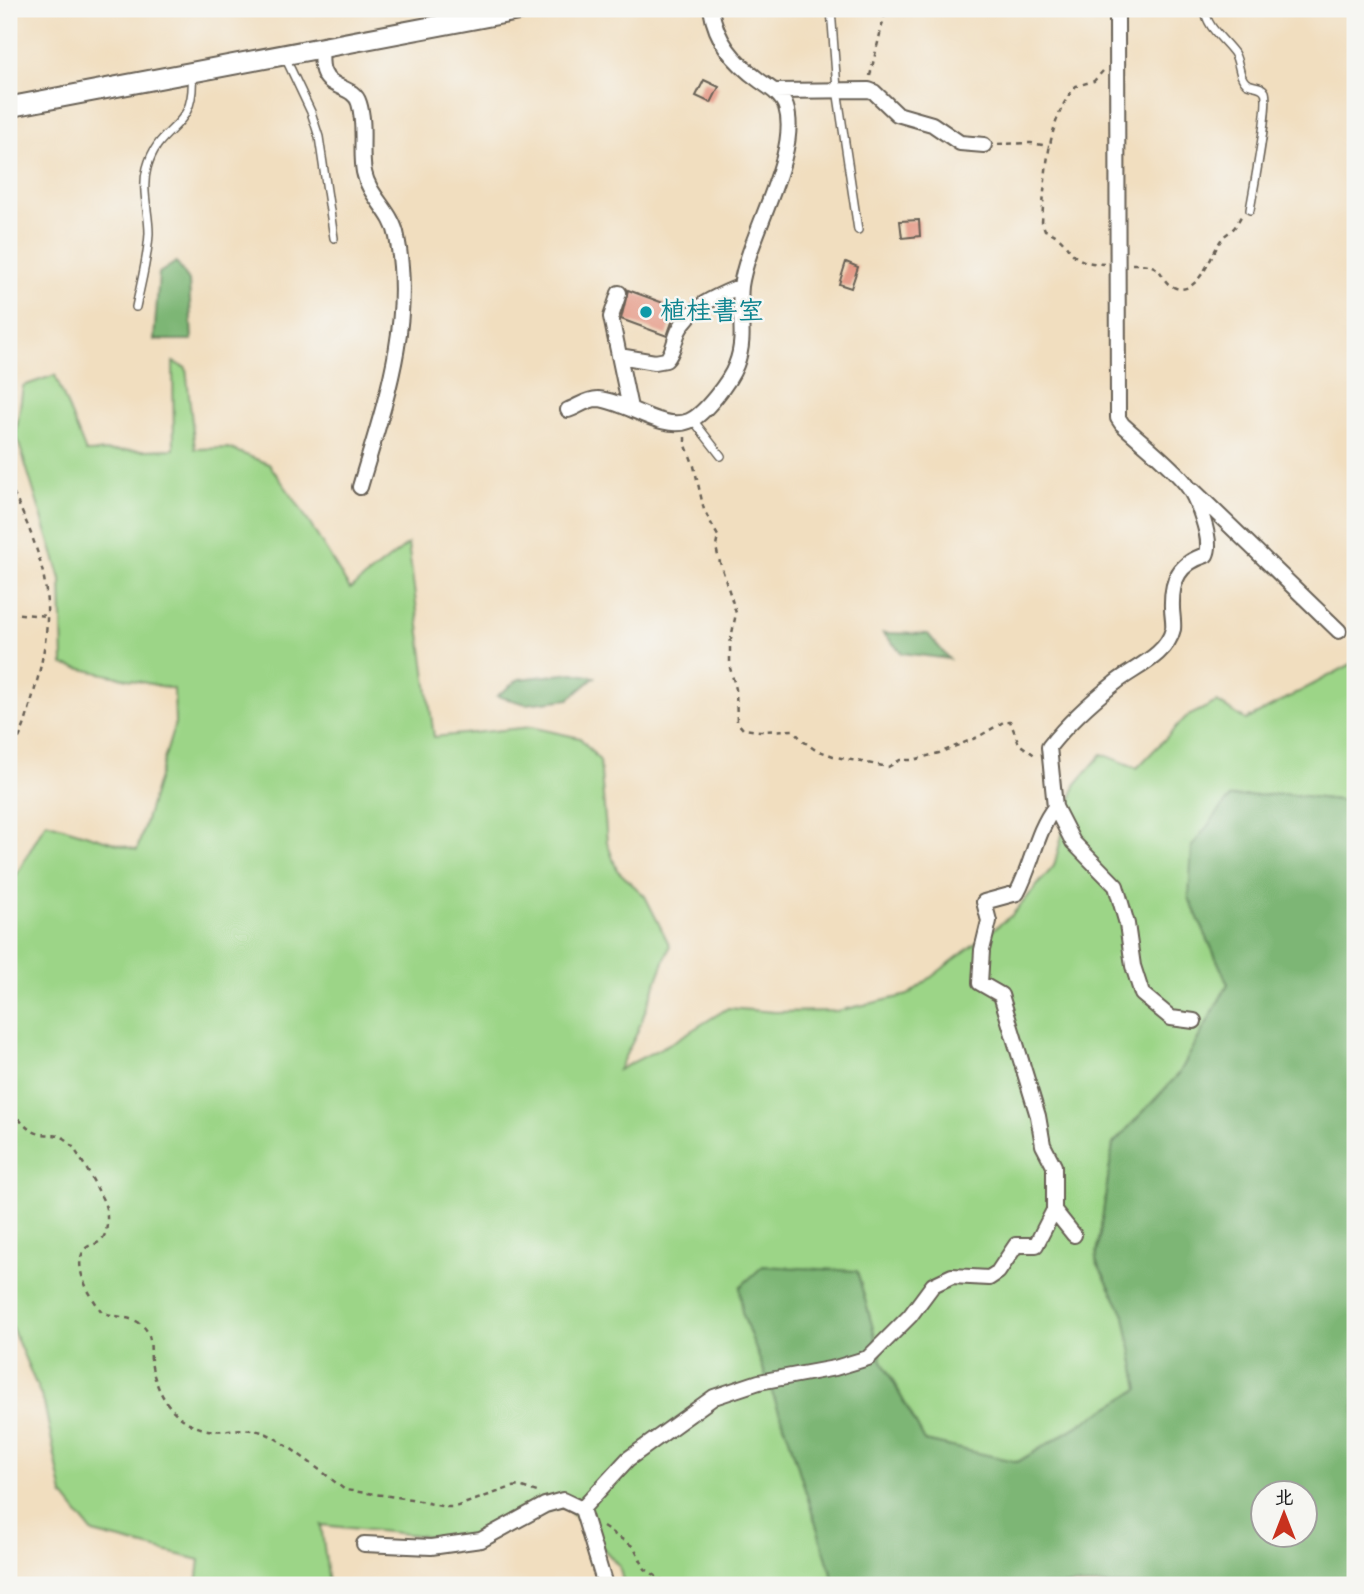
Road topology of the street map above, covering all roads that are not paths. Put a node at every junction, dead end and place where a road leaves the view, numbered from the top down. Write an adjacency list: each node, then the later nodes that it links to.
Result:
1 (526, 9): 6 (main road)
2 (711, 9): 10 (street)
3 (831, 9): 9 (lane)
4 (1117, 9): 24 (street)
5 (1205, 9): 13 (lane)
6 (321, 47): 7 (main road); 25 (street)
7 (283, 54): 8 (main road); 15 (lane)
8 (191, 71): 11 (main road); 18 (lane)
9 (836, 89): 10 (street); 12 (street); 14 (lane)
10 (774, 91): 16 (street)
11 (9, 107)
12 (984, 145)
13 (1250, 210)
14 (858, 230)
15 (334, 238)
16 (741, 286): 19 (street); 22 (street)
17 (619, 293): 19 (street)
18 (136, 307)
19 (619, 356): 20 (street)
20 (630, 408): 21 (street); 22 (street)
21 (568, 410)
22 (694, 421): 23 (lane)
23 (721, 456)
24 (1187, 484): 26 (street); 27 (street)
25 (360, 487)
26 (1339, 631)
27 (1055, 807): 28 (street); 29 (street)
28 (1194, 1021)
29 (1054, 1210): 30 (street); 31 (street)
30 (1074, 1235)
31 (582, 1508): 32 (street); 33 (street)
32 (364, 1544)
33 (605, 1585)

